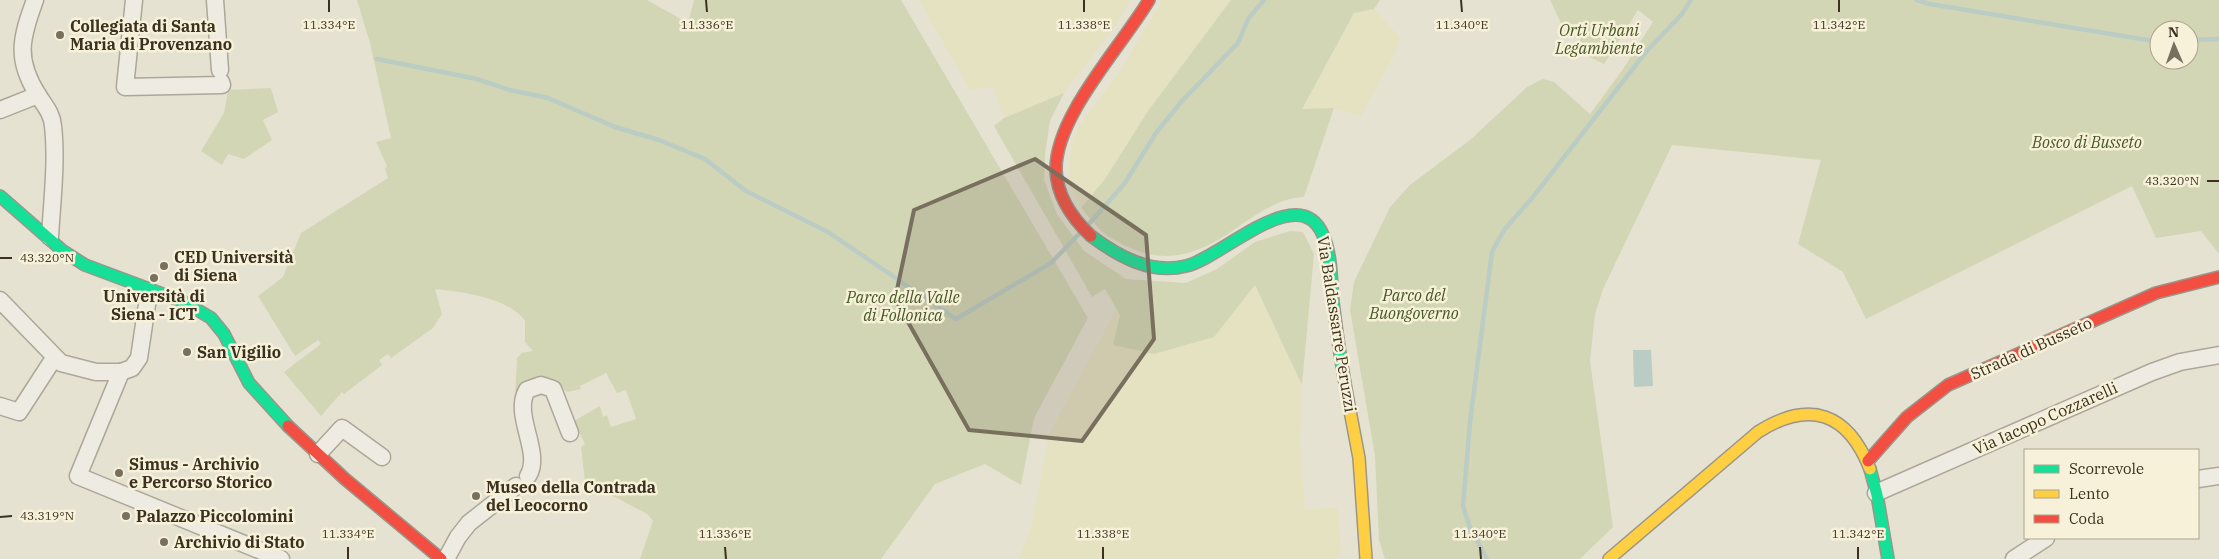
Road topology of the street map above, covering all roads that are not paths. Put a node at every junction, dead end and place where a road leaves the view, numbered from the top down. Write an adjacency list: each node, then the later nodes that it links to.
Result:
1 (35, 0): 5 (street)
2 (134, 0): 3 (street)
3 (215, 0)
4 (1149, 0): 31 (street, Via Baldassarre Peruzzi)
5 (38, 95): 6 (street); 8 (street)
6 (0, 110)
7 (3, 201): 8 (street)
8 (50, 237): 12 (street)
9 (2219, 277): 10 (street, Strada di Busseto)
10 (2187, 285): 11 (street); 21 (street, Strada di Busseto)
11 (2219, 288)
12 (149, 291): 16 (street); 19 (street)
13 (0, 300): 15 (street)
14 (2219, 355): 24 (street, Via Iacopo Cozzarelli)
15 (54, 358): 16 (street); 17 (street)
16 (121, 372): 26 (street)
17 (0, 406)
18 (570, 433): 30 (street)
19 (318, 454): 20 (street); 29 (street)
20 (382, 457)
21 (1868, 461): 24 (street); 32 (street)
22 (2219, 476): 23 (street)
23 (2199, 479)
24 (1876, 493): 33 (street)
25 (2044, 539): 34 (street)
26 (236, 541): 27 (street); 28 (street)
27 (243, 559)
28 (281, 559)
29 (441, 559)
30 (446, 559)
31 (1366, 559)
32 (1609, 559)
33 (1888, 559)
34 (2014, 559)

